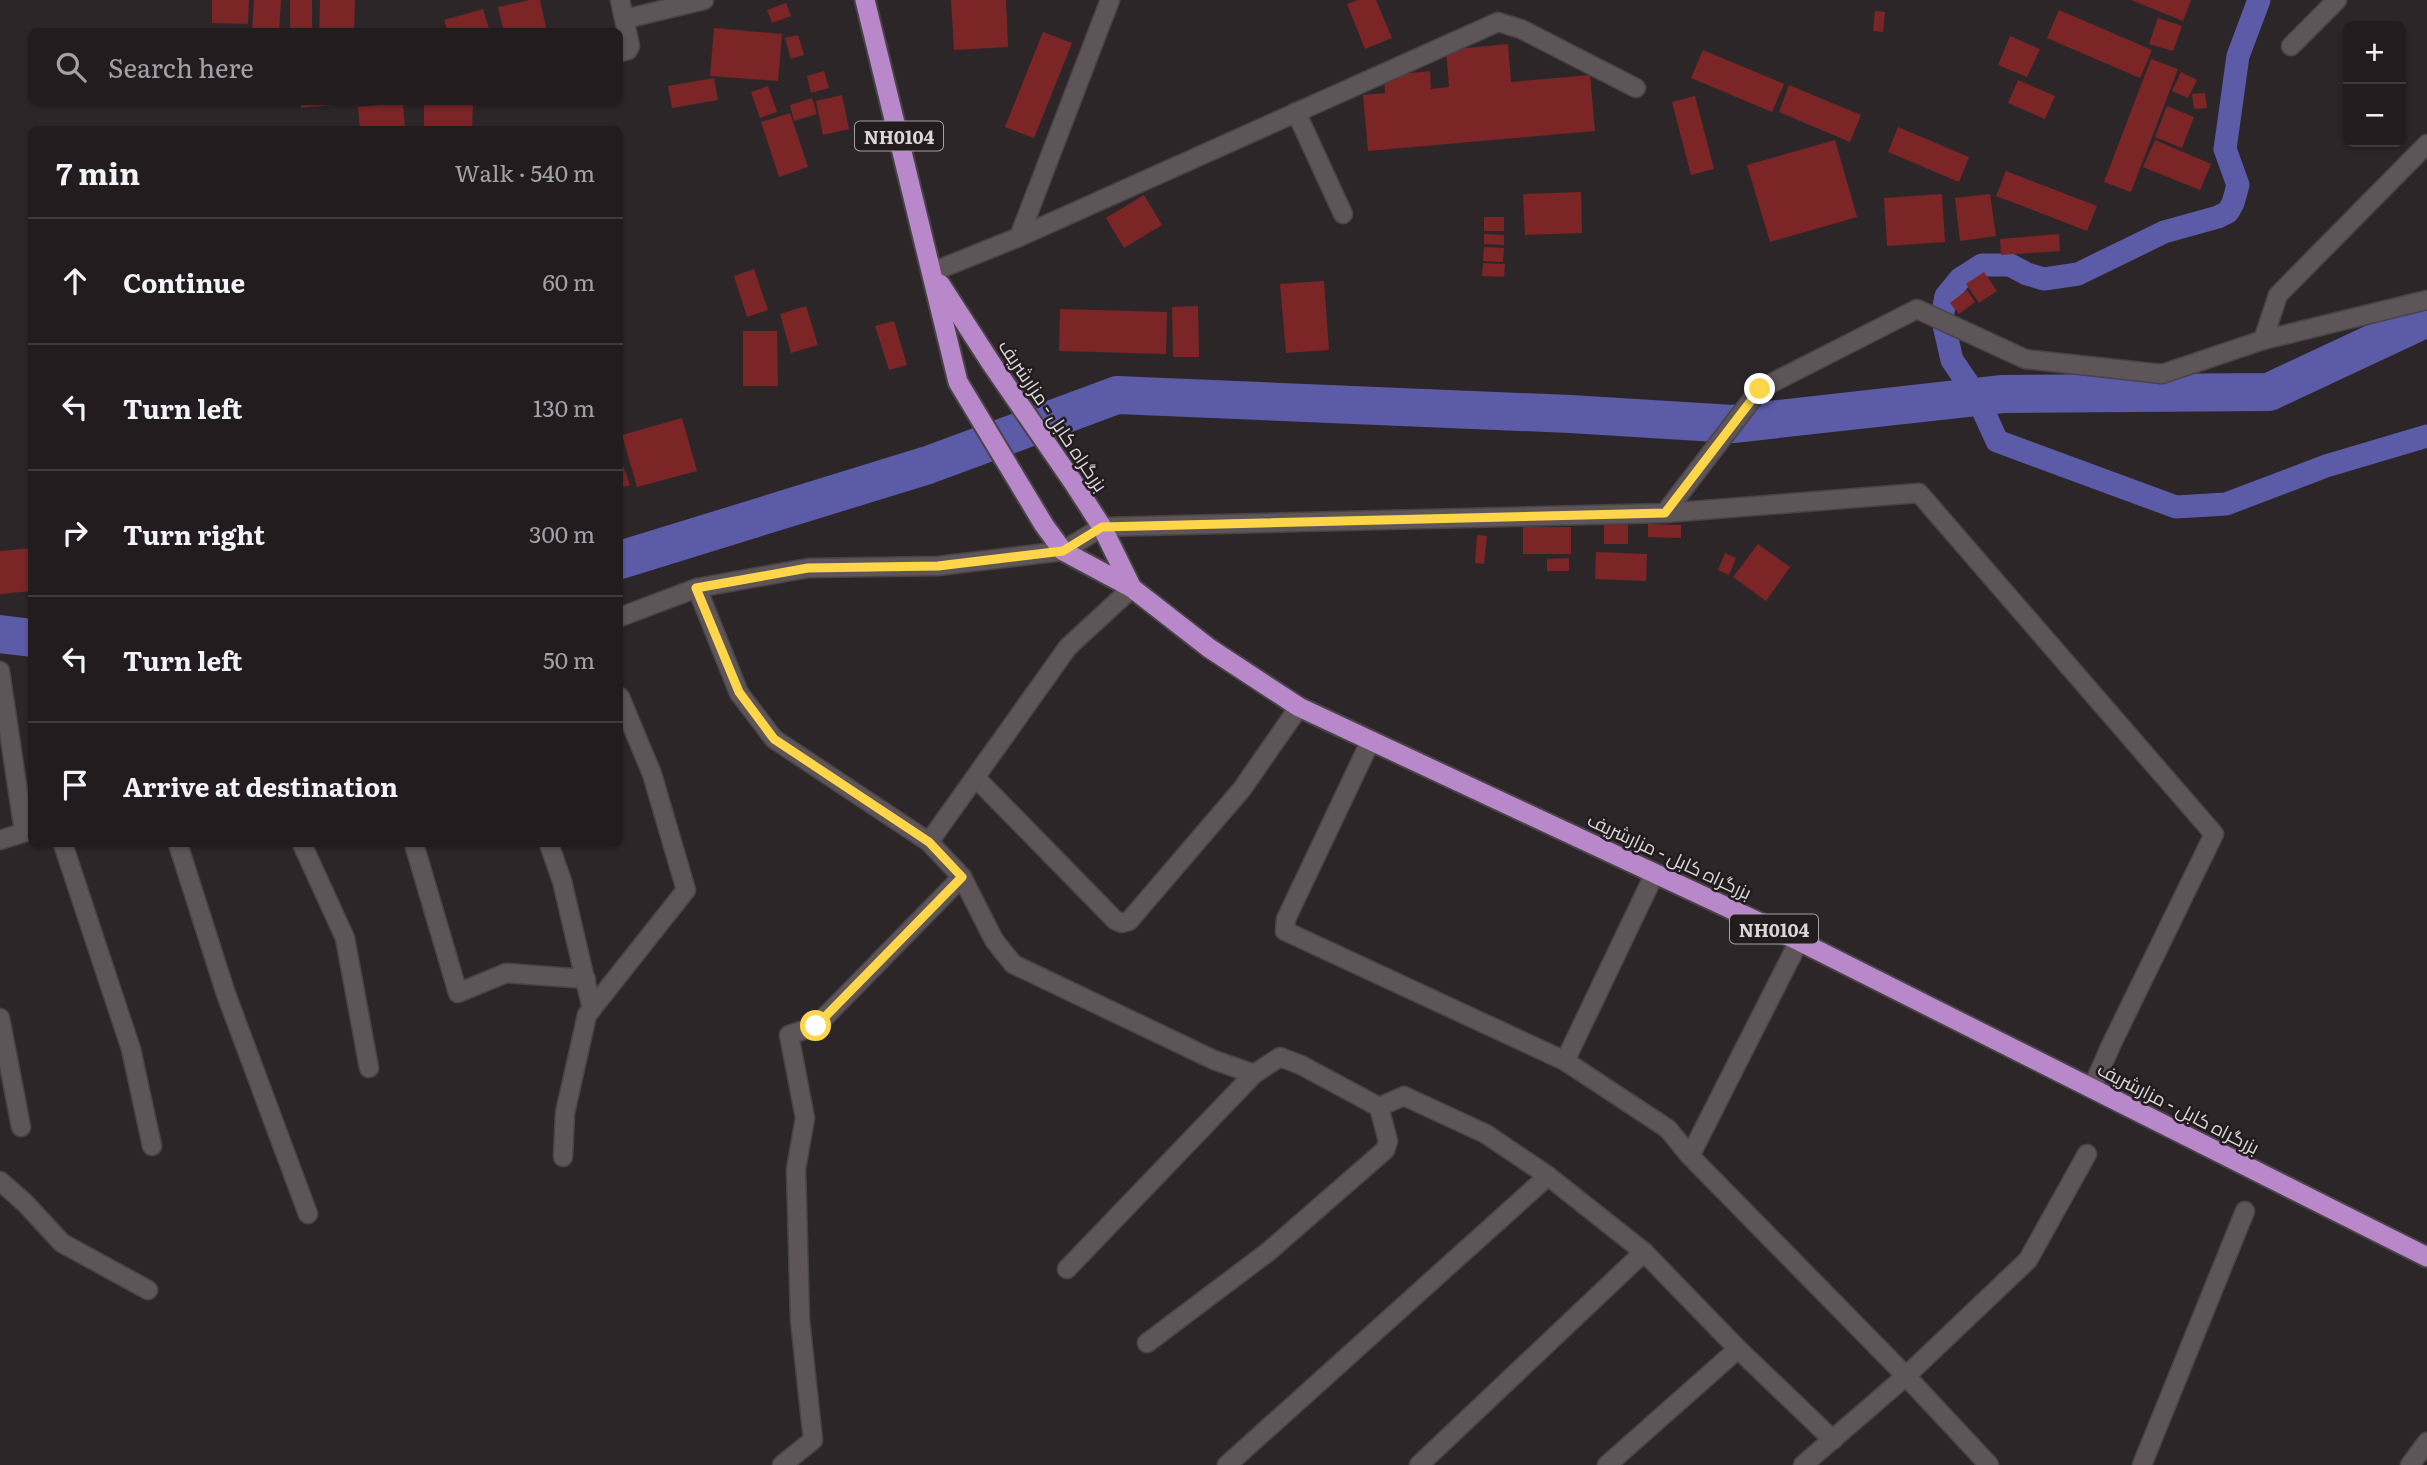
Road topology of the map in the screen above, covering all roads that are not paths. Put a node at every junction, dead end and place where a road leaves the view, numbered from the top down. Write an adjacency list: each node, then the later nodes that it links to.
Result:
1 (620, 0): 6 (street)
2 (704, 0): 6 (street)
3 (865, 0): 14 (highway, بزرگراه کابل - مزارشریف / NH0104)
4 (1110, 0): 13 (street)
5 (2337, 0): 7 (street)
6 (625, 19): 8 (street)
7 (2291, 46)
8 (623, 51)
9 (1636, 88): 10 (street)
10 (1296, 112): 12 (street); 13 (street)
11 (2427, 144): 16 (street)
12 (1343, 214)
13 (1019, 237): 14 (street)
14 (932, 272): 18 (highway, بزرگراه کابل - مزارشریف / NH0104); 19 (highway, بزرگراه کابل - مزارشریف / NH0104)
15 (2427, 300): 16 (street)
16 (2263, 340): 17 (street)
17 (1665, 513): 18 (street); 46 (street)
18 (1102, 527): 19 (street); 21 (highway, بزرگراه کابل - مزارشریف / NH0104)
19 (1063, 551): 20 (street); 21 (highway, بزرگراه کابل - مزارشریف / NH0104)
20 (696, 588): 22 (street); 31 (street)
21 (1132, 588): 25 (highway, بزرگراه کابل - مزارشریف / NH0104); 28 (street)
22 (623, 616)
23 (0, 671): 26 (street)
24 (623, 704): 41 (street)
25 (1299, 707): 27 (highway, بزرگراه کابل - مزارشریف / NH0104); 28 (street)
26 (4, 724): 29 (street)
27 (1371, 740): 37 (highway, بزرگراه کابل - مزارشریف / NH0104); 43 (street)
28 (976, 778): 31 (street)
29 (28, 831): 30 (street)
30 (0, 840)
31 (929, 842): 38 (street)
32 (64, 847): 49 (street)
33 (179, 847): 56 (street)
34 (303, 847): 44 (street)
35 (415, 847): 40 (street)
36 (550, 847): 40 (street)
37 (1655, 873): 39 (highway, بزرگراه کابل - مزارشریف / NH0104); 43 (street)
38 (962, 877): 45 (street); 66 (street)
39 (1799, 941): 46 (highway, بزرگراه کابل - مزارشریف / NH0104); 51 (street)
40 (586, 979): 41 (street)
41 (592, 1009): 52 (street)
42 (0, 1018): 48 (street)
43 (1565, 1061): 51 (street)
44 (369, 1068)
45 (1254, 1073): 47 (street); 59 (street)
46 (2092, 1088): 58 (highway, بزرگراه کابل - مزارشریف / NH0104)
47 (1379, 1107): 53 (street); 61 (street)
48 (20, 1127)
49 (152, 1146)
50 (2087, 1154): 63 (street)
51 (1690, 1156): 63 (street)
52 (563, 1157)
53 (1548, 1176): 57 (street); 67 (street)
54 (0, 1181): 60 (street)
55 (2245, 1212): 72 (street)
56 (309, 1214)
57 (1644, 1252): 62 (street); 68 (street)
58 (2427, 1256)
59 (1067, 1269)
60 (148, 1290)
61 (1147, 1343)
62 (1738, 1349): 64 (street); 69 (street)
63 (1906, 1376): 64 (street); 71 (street)
64 (1833, 1440): 70 (street)
65 (2427, 1441): 73 (street)
66 (782, 1465)
67 (1227, 1465)
68 (1419, 1465)
69 (1607, 1465)
70 (1803, 1465)
71 (1988, 1465)
72 (2142, 1465)
73 (2410, 1465)

